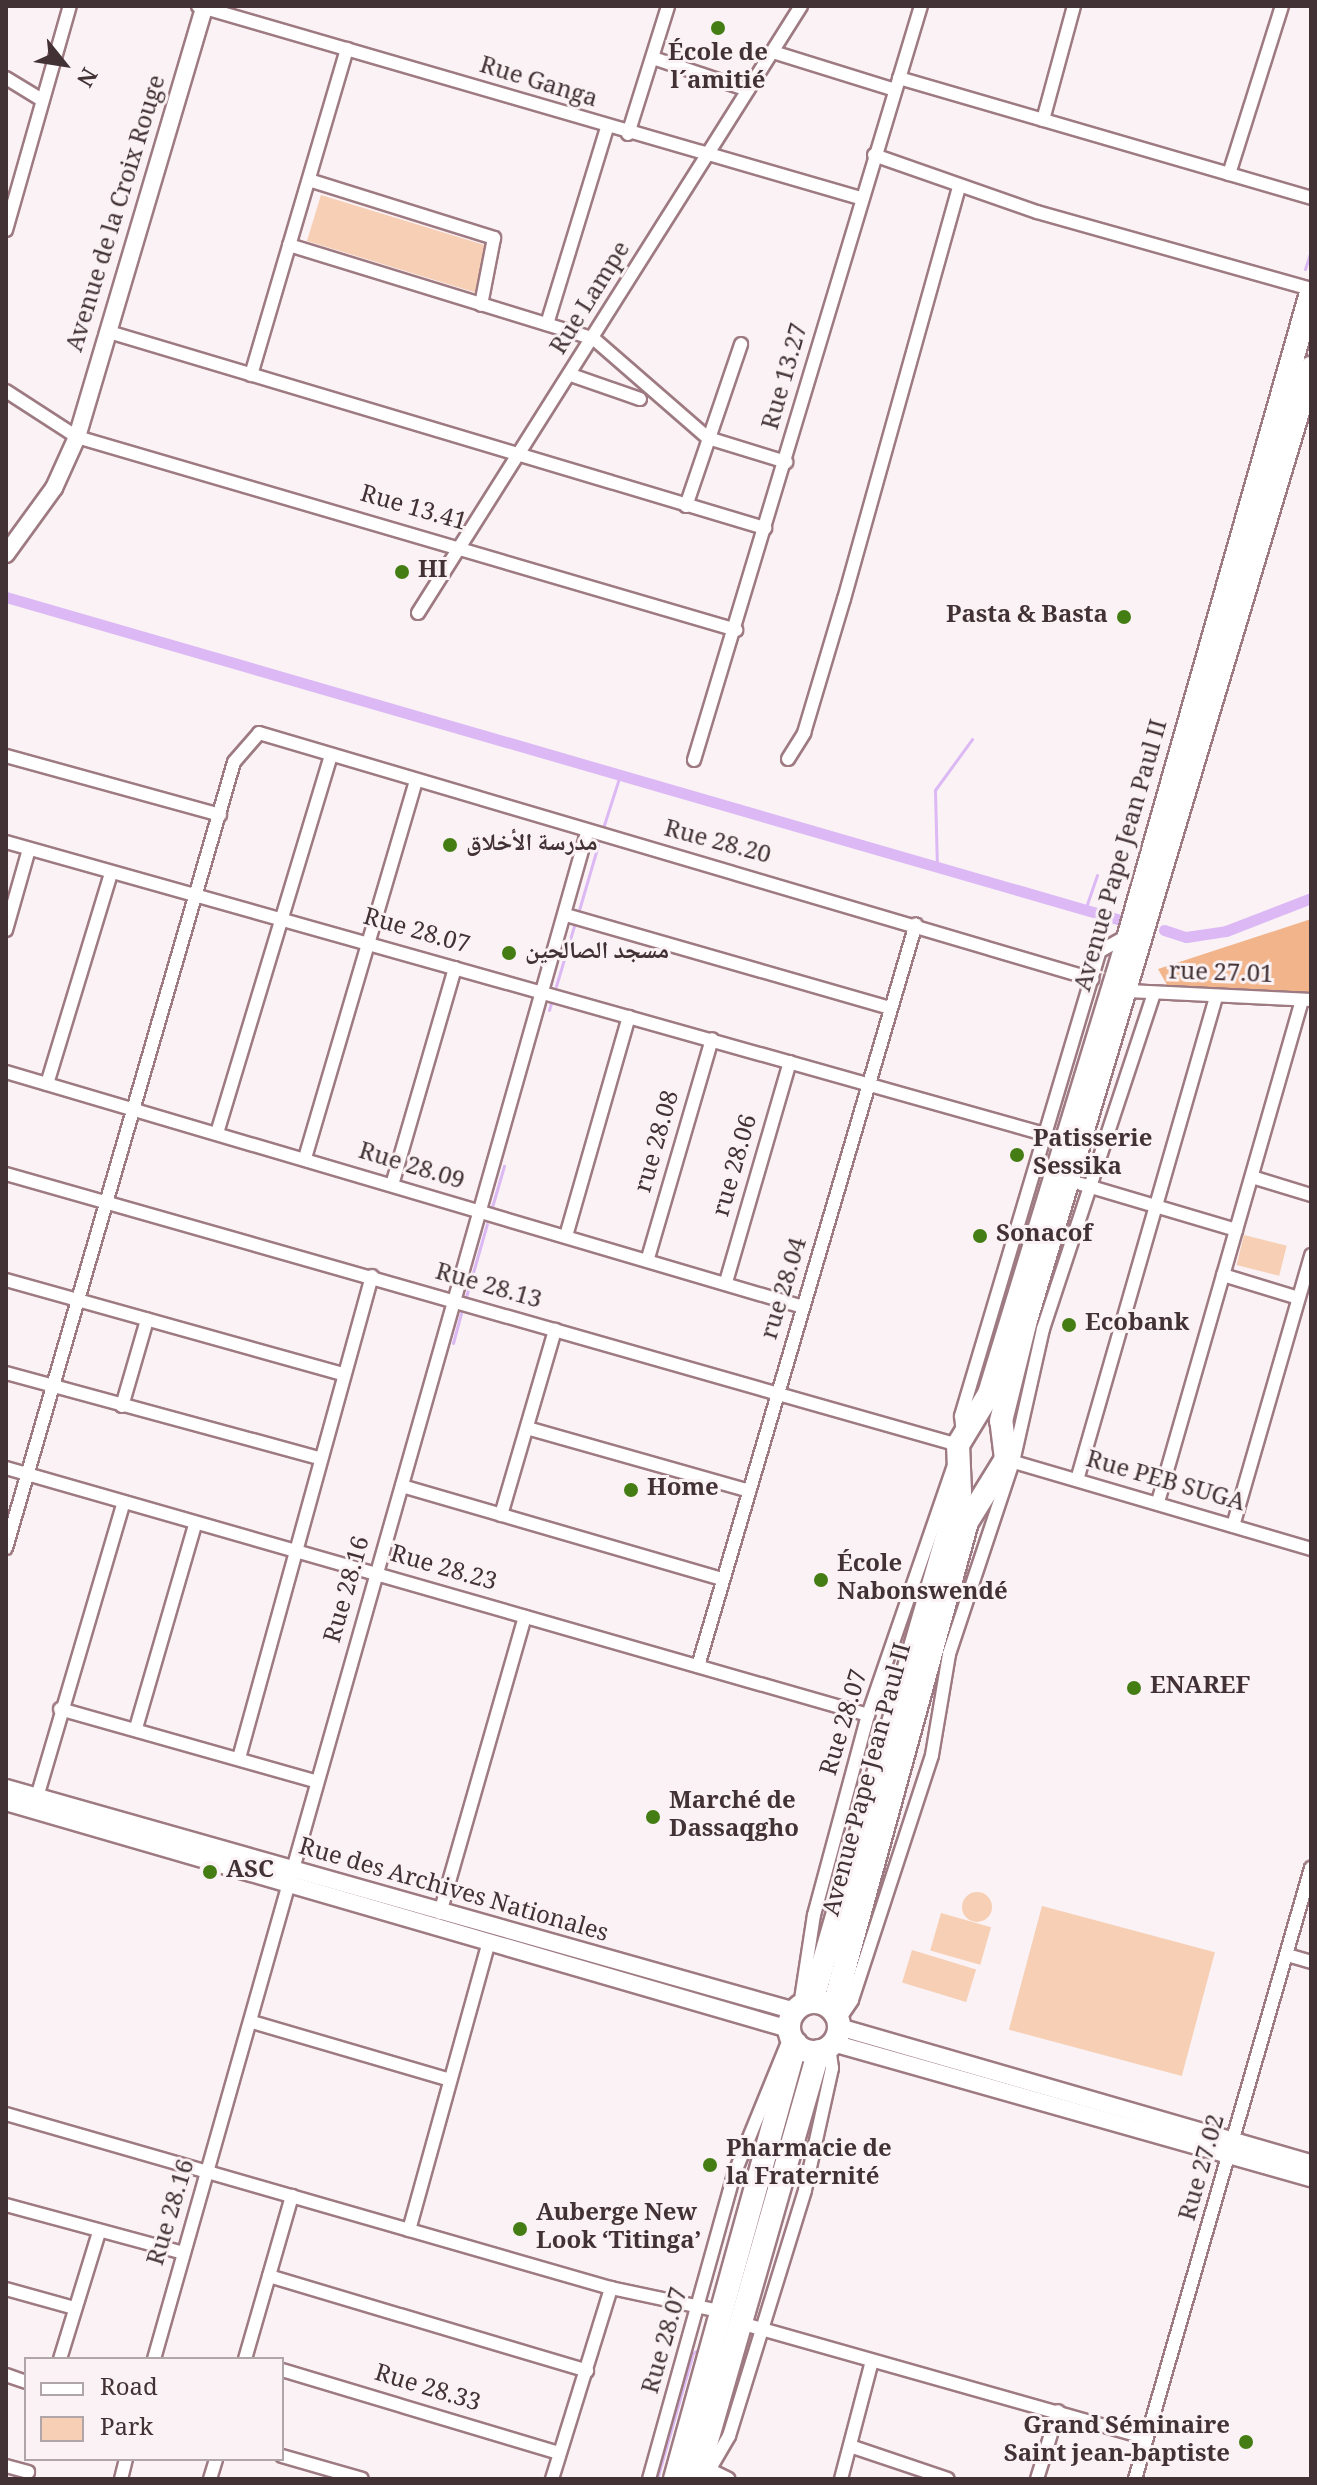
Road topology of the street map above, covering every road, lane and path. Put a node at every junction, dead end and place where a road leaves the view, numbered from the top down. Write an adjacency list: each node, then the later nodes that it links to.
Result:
1 (70, 6): 14 (street)
2 (668, 6): 10 (street)
3 (801, 6): 9 (street, Rue Lampe)
4 (921, 6): 12 (street, Rue 13.27)
5 (1074, 6): 15 (street)
6 (1282, 6): 20 (street)
7 (203, 7): 8 (street, Rue Ganga); 30 (street, Avenue de la Croix Rouge)
8 (347, 49): 16 (street, Rue Ganga); 21 (street)
9 (773, 52): 12 (street); 13 (street, Rue Lampe)
10 (653, 58): 13 (street); 17 (street)
11 (6, 78): 14 (street)
12 (897, 84): 15 (street); 19 (street, Rue 13.27)
13 (748, 90): 18 (street, Rue Lampe)
14 (42, 100): 25 (street)
15 (1043, 120): 20 (street)
16 (607, 128): 17 (street, Rue Ganga); 29 (street)
17 (628, 134): 18 (street, Rue Ganga)
18 (707, 155): 23 (street, Rue Ganga); 31 (street, Rue Lampe)
19 (874, 155): 22 (street); 23 (street, Rue 13.27)
20 (1229, 174): 24 (street)
21 (309, 180): 26 (street); 28 (street)
22 (959, 186): 27 (street); 50 (street)
23 (860, 198): 41 (street, Rue 13.27)
24 (1311, 198)
25 (6, 230)
26 (289, 245): 28 (street); 34 (street)
27 (1311, 291): 63 (highway, Avenue Pape Jean Paul II)
28 (481, 305): 29 (street)
29 (547, 324): 31 (street)
30 (109, 332): 34 (street); 38 (street, Avenue de la Croix Rouge)
31 (594, 339): 35 (street, Rue Lampe); 39 (street)
32 (741, 344): 39 (street)
33 (1311, 368): 67 (highway, Avenue Pape Jean Paul II)
34 (251, 375): 40 (street)
35 (571, 375): 37 (street); 40 (street, Rue Lampe)
36 (6, 391): 38 (street, Rue 13.41)
37 (640, 399)
38 (77, 437): 44 (street, Rue 13.41); 45 (street, Avenue de la Croix Rouge)
39 (708, 438): 41 (street); 42 (street)
40 (521, 457): 42 (street); 44 (street, Rue Lampe)
41 (786, 462): 43 (street, Rue 13.27)
42 (686, 506): 43 (street)
43 (765, 528): 47 (street, Rue 13.27)
44 (461, 547): 46 (street, Rue Lampe); 47 (street, Rue 13.41)
45 (7, 551)
46 (418, 613)
47 (736, 630): 51 (street, Rue 13.27)
48 (331, 755): 52 (street, Rue 28.20); 53 (street, Rue 28.20); 60 (street)
49 (6, 756): 53 (street)
50 (788, 759)
51 (694, 760)
52 (416, 780): 54 (street, Rue 28.20); 64 (street)
53 (220, 815): 58 (street)
54 (587, 833): 59 (street, Rue 28.16); 61 (street, Rue 28.20)
55 (6, 842): 56 (street, Rue 28.07)
56 (29, 849): 57 (street, Rue 28.07); 62 (street)
57 (111, 873): 58 (street, Rue 28.07); 77 (street)
58 (196, 893): 60 (street, Rue 28.07); 79 (street)
59 (566, 915): 68 (street, Rue 28.16); 72 (street)
60 (283, 918): 64 (street, Rue 28.07); 80 (street)
61 (916, 924): 66 (street, Rue 28.20); 72 (street, rue 28.04)
62 (6, 930)
63 (1129, 935): 66 (street, Rue 28.07); 111 (highway, Avenue Pape Jean Paul II)
64 (369, 942): 65 (street, Rue 28.07); 82 (street)
65 (455, 968): 68 (street, Rue 28.07); 86 (street)
66 (1092, 979): 81 (street, Rue 28.07)
67 (1129, 991): 69 (street, rue 27.01); 85 (highway, Avenue Pape Jean Paul II)
68 (547, 993): 73 (street, Rue 28.07); 90 (street, Rue 28.16)
69 (1154, 994): 70 (street, rue 27.01); 85 (street)
70 (1216, 997): 71 (street, rue 27.01); 89 (street)
71 (1307, 1000): 84 (street)
72 (891, 1008): 78 (street, rue 28.04)
73 (629, 1017): 74 (street, Rue 28.07); 92 (street)
74 (712, 1039): 75 (street, Rue 28.07); 94 (street, rue 28.08)
75 (790, 1062): 78 (street, Rue 28.07); 98 (street, rue 28.06)
76 (6, 1072): 77 (street, Rue 28.09)
77 (47, 1084): 79 (street, Rue 28.09)
78 (871, 1085): 81 (street, Rue 28.07); 102 (street, rue 28.04)
79 (130, 1109): 80 (street, Rue 28.09); 88 (street)
80 (217, 1133): 82 (street, Rue 28.09)
81 (1044, 1134): 111 (street, Rue 28.07)
82 (305, 1158): 86 (street, Rue 28.09)
83 (6, 1174): 88 (street, Rue 28.13)
84 (1252, 1177): 87 (street); 91 (street)
85 (1079, 1184): 89 (street); 113 (highway, Avenue Pape Jean Paul II)
86 (392, 1185): 90 (street, Rue 28.09)
87 (1311, 1195)
88 (104, 1203): 96 (street, Rue 28.13); 100 (street)
89 (1157, 1205): 91 (street); 116 (street)
90 (484, 1214): 92 (street, Rue 28.09); 101 (street, Rue 28.16)
91 (1236, 1230): 95 (street)
92 (566, 1236): 94 (street, Rue 28.09)
93 (1311, 1255): 99 (street)
94 (648, 1258): 98 (street, Rue 28.09)
95 (1223, 1275): 99 (street); 119 (street)
96 (372, 1276): 101 (street, Rue 28.13); 106 (street)
97 (6, 1280): 100 (street)
98 (726, 1282): 102 (street, Rue 28.09)
99 (1298, 1298): 123 (street)
100 (77, 1302): 103 (street); 107 (street)
101 (457, 1303): 104 (street, Rue 28.13); 117 (street, Rue 28.16)
102 (803, 1307): 108 (street, rue 28.04)
103 (147, 1320): 106 (street); 109 (street)
104 (555, 1330): 108 (street, Rue 28.13); 110 (street)
105 (6, 1373): 107 (street)
106 (342, 1374): 112 (street)
107 (54, 1387): 109 (street); 115 (street)
108 (778, 1394): 111 (street, Rue 28.13); 118 (street, rue 28.04)
109 (122, 1406): 112 (street)
110 (527, 1428): 118 (street); 121 (street)
111 (962, 1447): 113 (highway); 113 (highway); 132 (street, Rue 28.07); 145 (highway, Avenue Pape Jean Paul II)
112 (319, 1458): 126 (street)
113 (1003, 1459): 116 (street, Rue PEB SUGA); 147 (highway, Avenue Pape Jean Paul II)
114 (6, 1468): 115 (street, Rue 28.23)
115 (28, 1475): 120 (street, Rue 28.23); 124 (street)
116 (1077, 1480): 119 (street, Rue PEB SUGA)
117 (402, 1486): 121 (street); 127 (street, Rue 28.16)
118 (749, 1491): 128 (street, rue 28.04)
119 (1158, 1502): 123 (street, Rue PEB SUGA)
120 (123, 1505): 122 (street, Rue 28.23); 131 (street)
121 (501, 1515): 128 (street)
122 (195, 1525): 126 (street, Rue 28.23); 133 (street)
123 (1233, 1526): 125 (street, Rue PEB SUGA)
124 (6, 1548)
125 (1311, 1549)
126 (296, 1551): 127 (street, Rue 28.23); 134 (street)
127 (376, 1574): 129 (street, Rue 28.23); 135 (street, Rue 28.16)
128 (723, 1579): 130 (street, rue 28.04)
129 (525, 1617): 130 (street, Rue 28.23); 141 (street)
130 (698, 1666): 132 (street, Rue 28.23)
131 (60, 1709): 133 (street); 137 (street)
132 (868, 1715): 145 (street, Rue 28.07)
133 (136, 1728): 134 (street)
134 (239, 1758): 135 (street)
135 (315, 1781): 140 (street, Rue 28.16)
136 (6, 1788): 137 (street, Rue des Archives Nationales)
137 (37, 1797): 140 (street, Rue des Archives Nationales)
138 (6, 1802): 140 (street, Rue des Archives Nationales)
139 (1311, 1868): 143 (street, Rue 27.02)
140 (288, 1876): 141 (street, Rue des Archives Nationales); 142 (street, Rue des Archives Nationales); 146 (street, Rue 28.16)
141 (440, 1913): 145 (street, Rue des Archives Nationales)
142 (489, 1941): 145 (street, Rue des Archives Nationales); 148 (street)
143 (1287, 1955): 144 (street); 150 (street, Rue 27.02)
144 (1311, 1962)
145 (797, 2021): 147 (highway); 147 (highway); 162 (street, Rue 28.07); 164 (highway, Avenue Pape Jean Paul II)
146 (252, 2022): 148 (street); 152 (street, Rue 28.16)
147 (832, 2033): 150 (street); 164 (highway, Avenue Pape Jean Paul II); 165 (street)
148 (450, 2080): 156 (street)
149 (6, 2114): 152 (street)
150 (1233, 2148): 151 (street); 153 (street); 173 (street, Rue 27.02)
151 (1311, 2163)
152 (209, 2172): 154 (street); 158 (street, Rue 28.16)
153 (1311, 2178)
154 (292, 2196): 156 (street); 159 (street)
155 (6, 2205): 157 (street)
156 (409, 2230): 160 (street)
157 (99, 2232): 158 (street); 163 (street)
158 (184, 2253): 167 (street, Rue 28.16)
159 (269, 2276): 168 (street); 171 (street)
160 (611, 2288): 162 (street); 171 (street)
161 (6, 2289): 163 (street)
162 (700, 2306): 164 (street); 182 (street, Rue 28.07)
163 (74, 2308): 166 (street)
164 (731, 2317): 165 (street); 178 (highway, Avenue Pape Jean Paul II)
165 (759, 2328): 169 (street); 178 (street)
166 (61, 2357)
167 (155, 2357)
168 (246, 2357)
169 (872, 2361): 172 (street); 174 (street)
170 (284, 2371): 175 (street, Rue 28.33)
171 (587, 2371): 175 (street)
172 (1058, 2411): 173 (street); 186 (street)
173 (1146, 2438): 187 (street, Rue 27.02)
174 (850, 2446): 184 (street); 185 (street)
175 (559, 2453): 181 (street)
176 (284, 2457): 180 (street)
177 (6, 2466): 179 (street)
178 (694, 2475): 183 (street)
179 (27, 2476)
180 (362, 2479)
181 (552, 2479)
182 (649, 2479)
183 (729, 2479)
184 (841, 2479)
185 (948, 2479)
186 (1037, 2479)
187 (1135, 2479)

